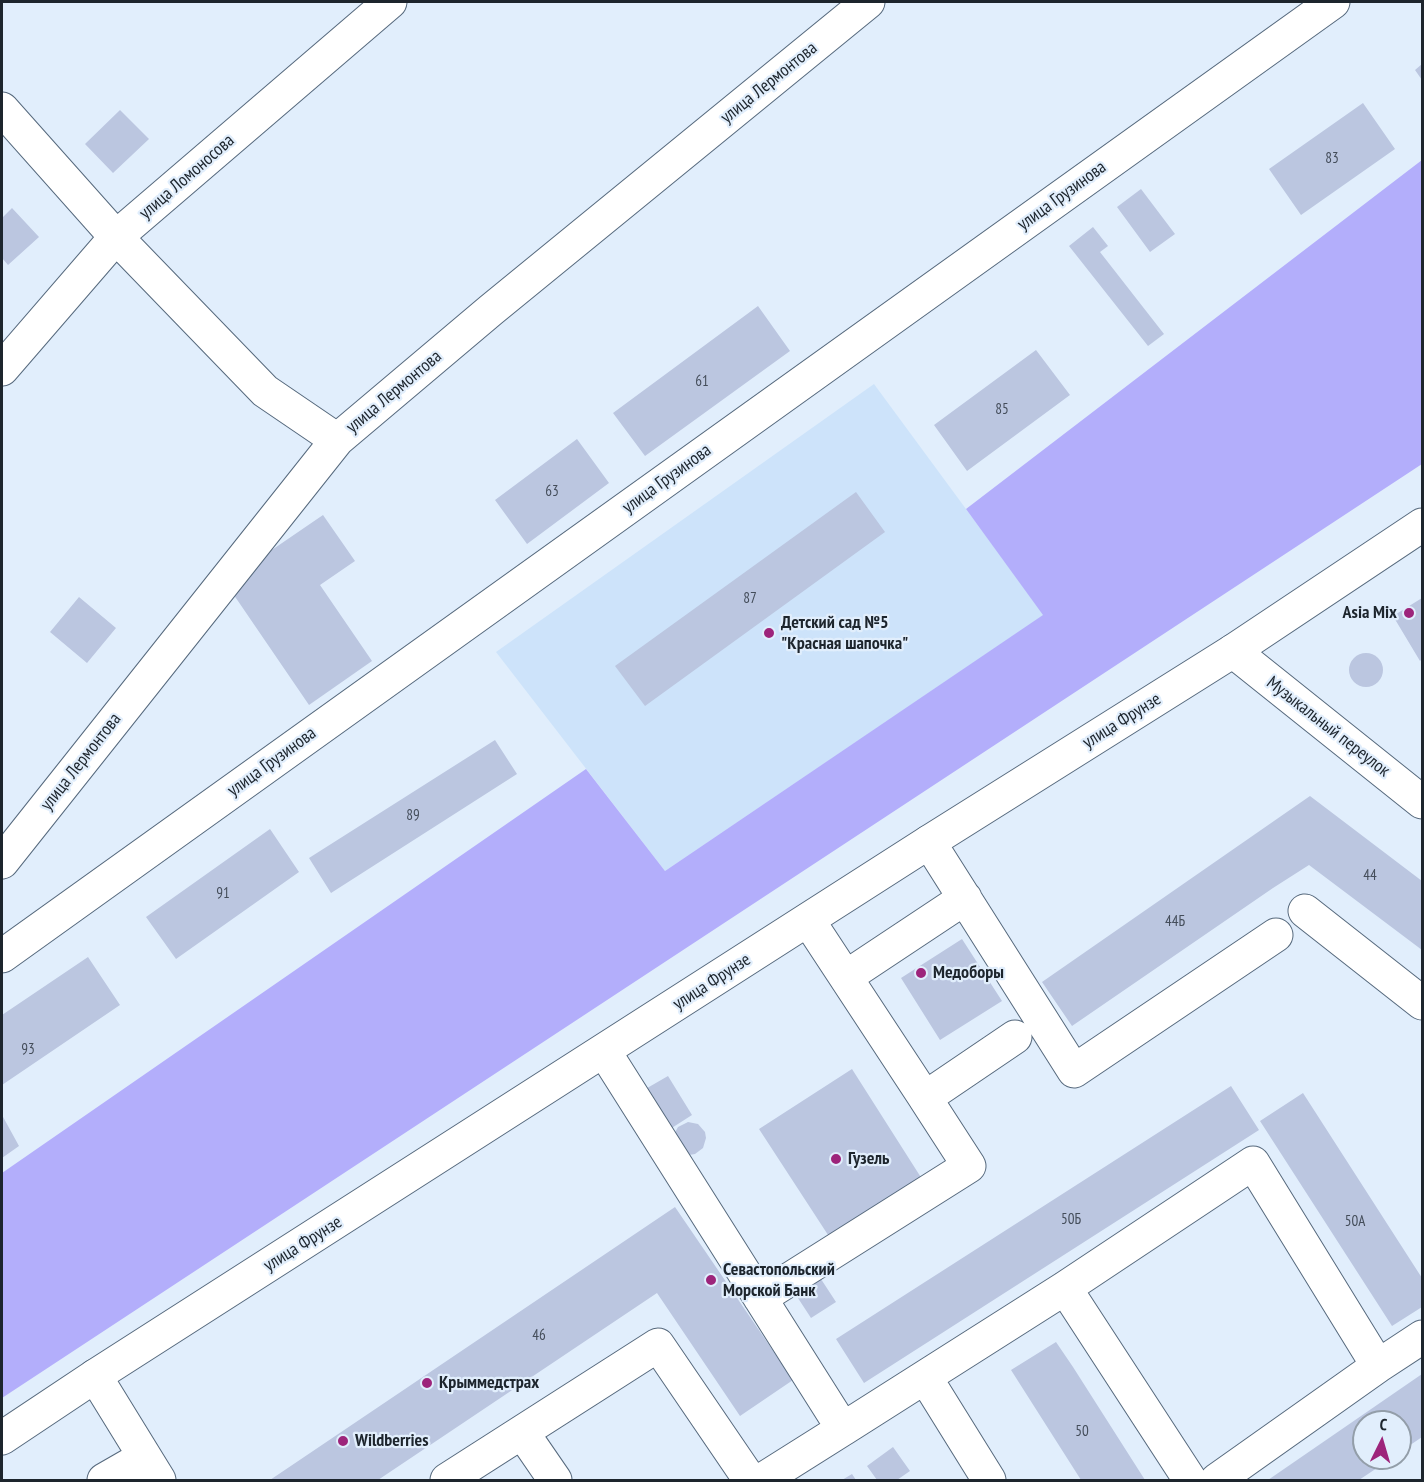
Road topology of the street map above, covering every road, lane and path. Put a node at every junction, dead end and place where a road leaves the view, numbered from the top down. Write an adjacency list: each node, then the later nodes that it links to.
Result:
1 (390, 2): 5 (street, улица Ломоносова)
2 (868, 2): 7 (street, улица Лермонтова)
3 (1333, 2): 17 (street, улица Грузинова)
4 (2, 109): 5 (street)
5 (116, 237): 6 (street, улица Ломоносова); 7 (street)
6 (2, 369)
7 (337, 440): 12 (street, улица Лермонтова)
8 (1422, 525): 9 (street, улица Фрунзе)
9 (1233, 651): 10 (street, Музыкальный переулок); 11 (street, улица Фрунзе)
10 (1422, 802)
11 (929, 842): 13 (street); 15 (street, улица Фрунзе)
12 (2, 862)
13 (965, 898): 16 (street); 18 (street)
14 (1305, 911): 19 (street)
15 (808, 920): 18 (street); 21 (street, улица Фрунзе)
16 (1276, 935)
17 (2, 956)
18 (846, 977): 22 (street)
19 (1422, 1003)
20 (1015, 1037): 22 (street)
21 (604, 1051): 24 (street); 27 (street, улица Фрунзе)
22 (925, 1098): 24 (street)
23 (1065, 1288): 26 (street); 28 (street); 39 (street)
24 (760, 1298): 29 (street)
25 (1422, 1337): 26 (street)
26 (1378, 1366): 40 (street)
27 (95, 1376): 31 (street, улица Фрунзе); 32 (street)
28 (925, 1377): 29 (street); 38 (street)
29 (843, 1429): 37 (street)
30 (522, 1432): 34 (street); 35 (street); 36 (street)
31 (2, 1438)
32 (151, 1469): 33 (street)
33 (104, 1480)
34 (447, 1480)
35 (555, 1480)
36 (750, 1480)
37 (762, 1480)
38 (989, 1480)
39 (1190, 1480)
40 (1216, 1480)

